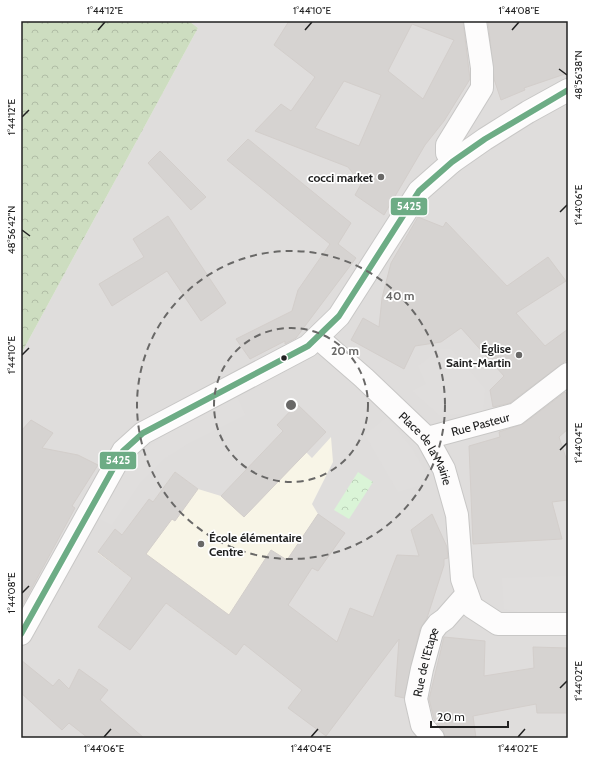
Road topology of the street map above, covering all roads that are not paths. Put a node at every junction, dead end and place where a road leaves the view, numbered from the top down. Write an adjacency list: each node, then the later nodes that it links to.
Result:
1 (476, 21): 3 (street)
2 (568, 90): 3 (street)
3 (452, 162): 4 (street)
4 (318, 338): 6 (street, Place de la Mairie); 9 (street)
5 (568, 374): 6 (street, Rue Pasteur)
6 (427, 438): 7 (street, Place de la Mairie)
7 (467, 594): 8 (street, Place de la Mairie); 10 (street, Rue de l'Etape)
8 (568, 624)
9 (21, 634)
10 (433, 738)

